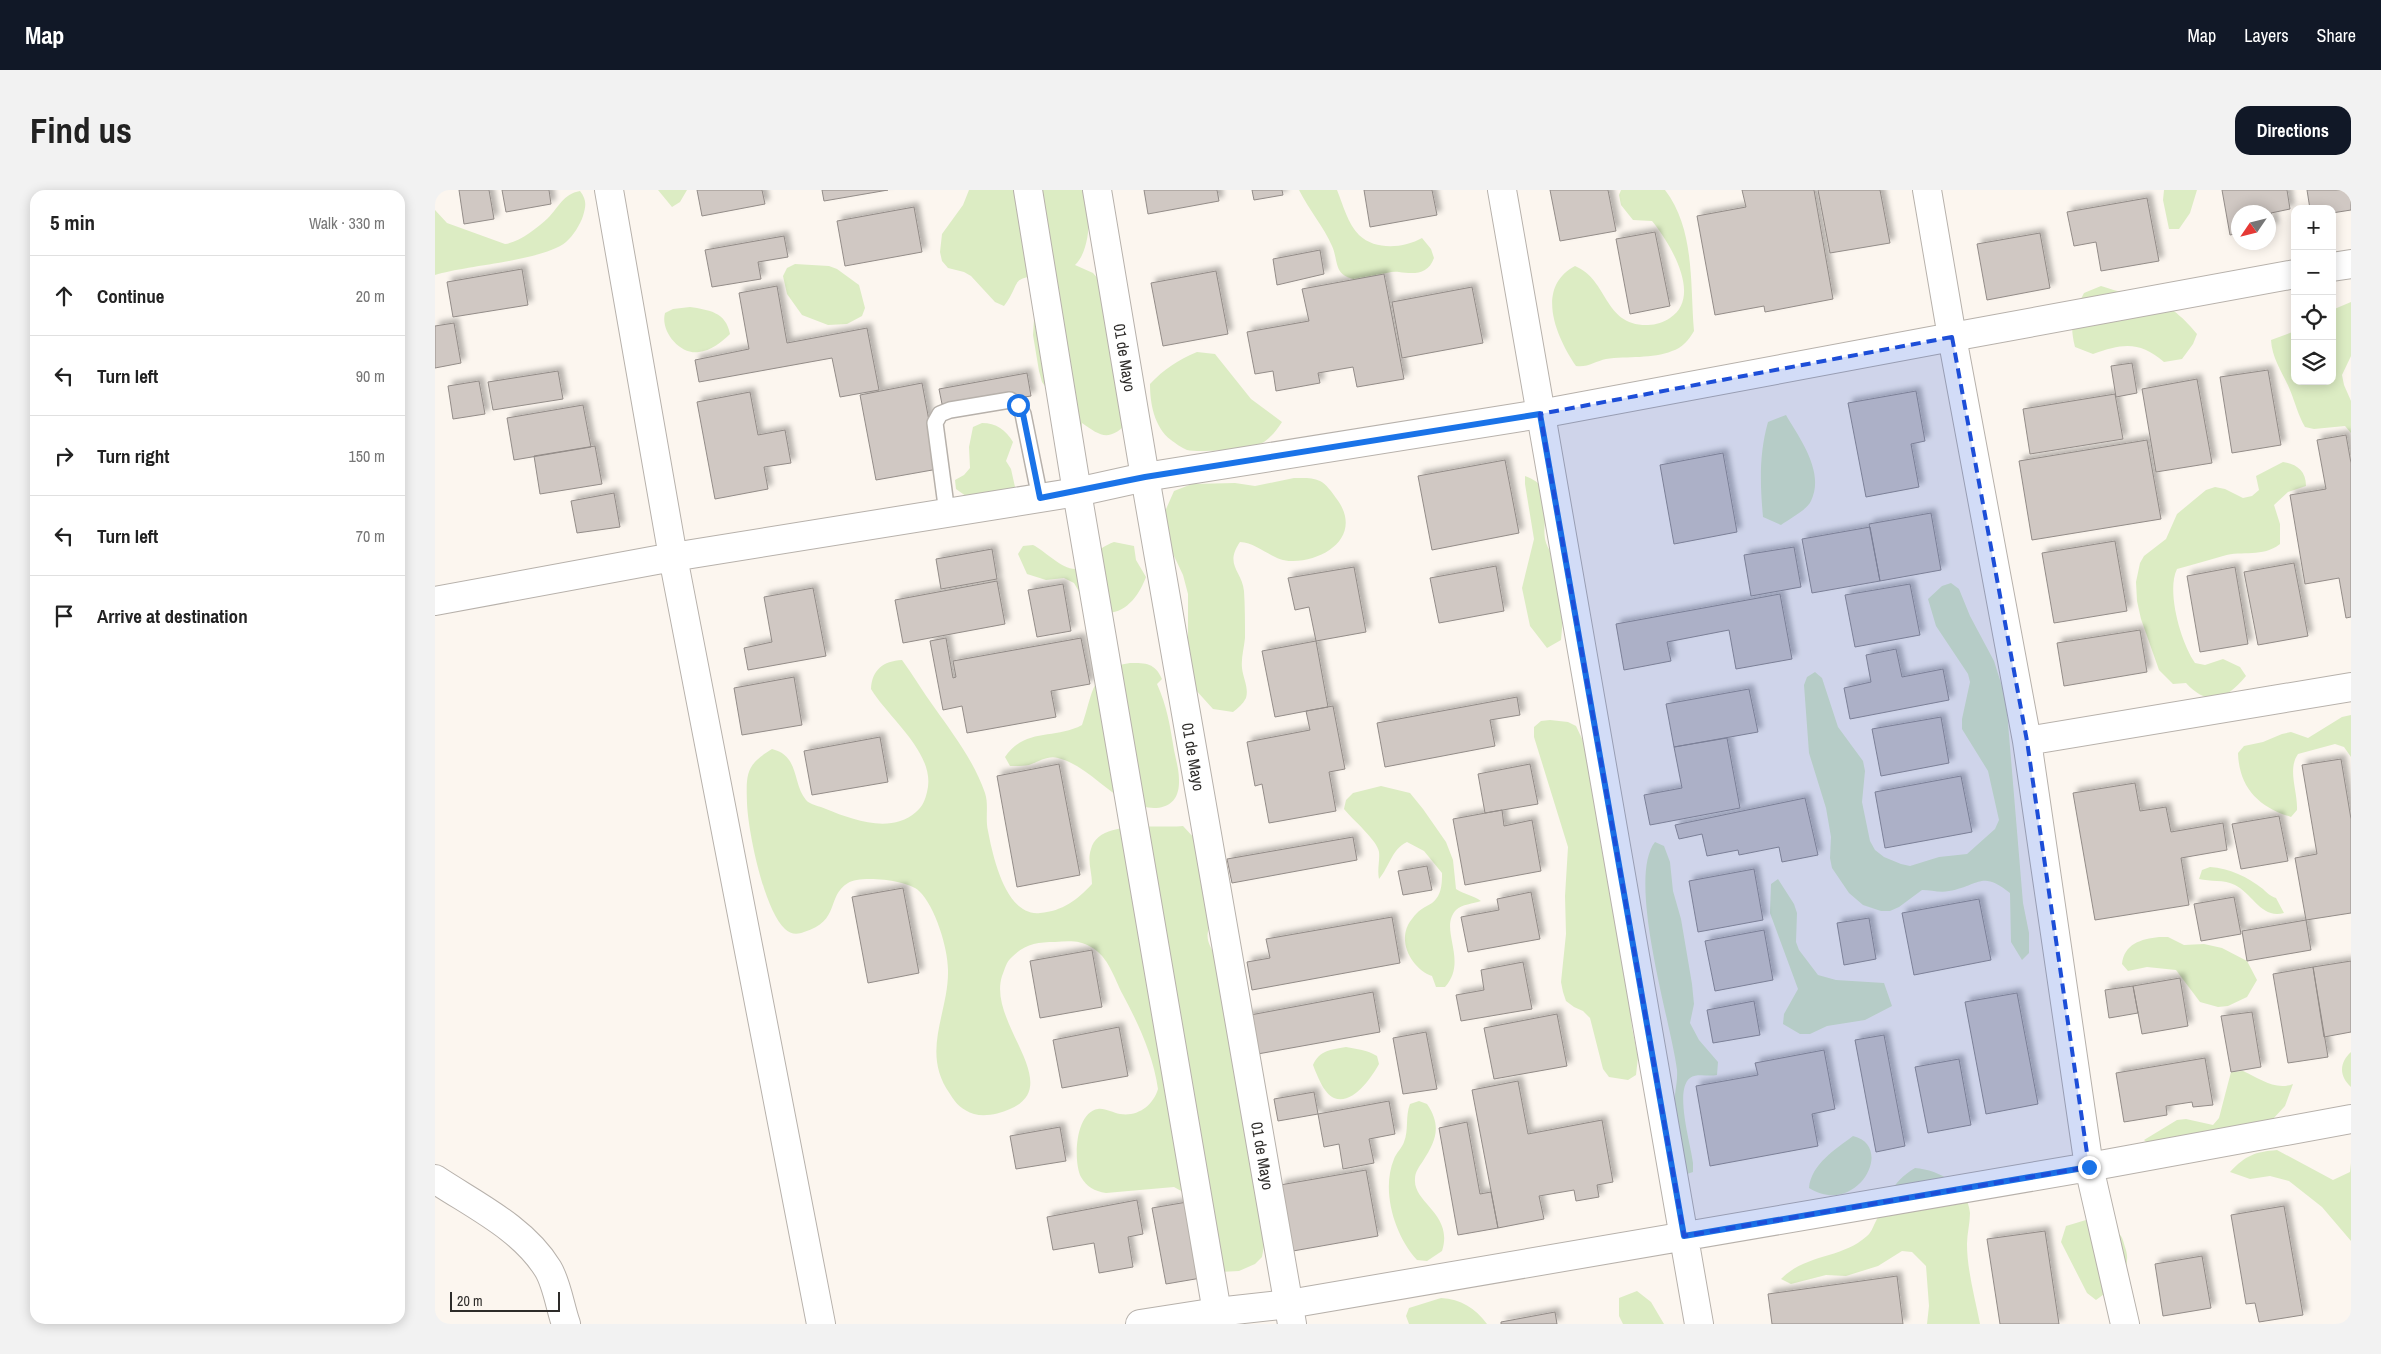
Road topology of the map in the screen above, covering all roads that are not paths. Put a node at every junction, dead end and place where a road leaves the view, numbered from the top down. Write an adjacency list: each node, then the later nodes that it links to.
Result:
1 (609, 190): 15 (street)
2 (1028, 190): 12 (street)
3 (1097, 190): 11 (street, 01 de Mayo)
4 (1503, 190): 10 (street)
5 (1927, 190): 9 (street)
6 (2351, 264): 7 (street)
7 (2336, 266)
8 (2291, 275): 9 (street)
9 (1952, 337): 10 (street); 18 (street)
10 (1540, 414): 11 (street); 22 (street)
11 (1145, 477): 12 (street); 23 (street, 01 de Mayo)
12 (1077, 492): 13 (street); 24 (street)
13 (1040, 498): 14 (street); 14 (lane)
14 (947, 513): 15 (street)
15 (673, 557): 16 (street); 26 (street)
16 (435, 601)
17 (2351, 687): 18 (street)
18 (2027, 741): 20 (street)
19 (2351, 1119): 20 (street)
20 (2089, 1167): 22 (street); 29 (street)
21 (435, 1179): 25 (street)
22 (1684, 1236): 23 (street); 28 (street)
23 (1290, 1314): 24 (street)
24 (1218, 1318): 27 (street)
25 (566, 1324)
26 (821, 1324)
27 (1140, 1324)
28 (1699, 1324)
29 (2125, 1324)

